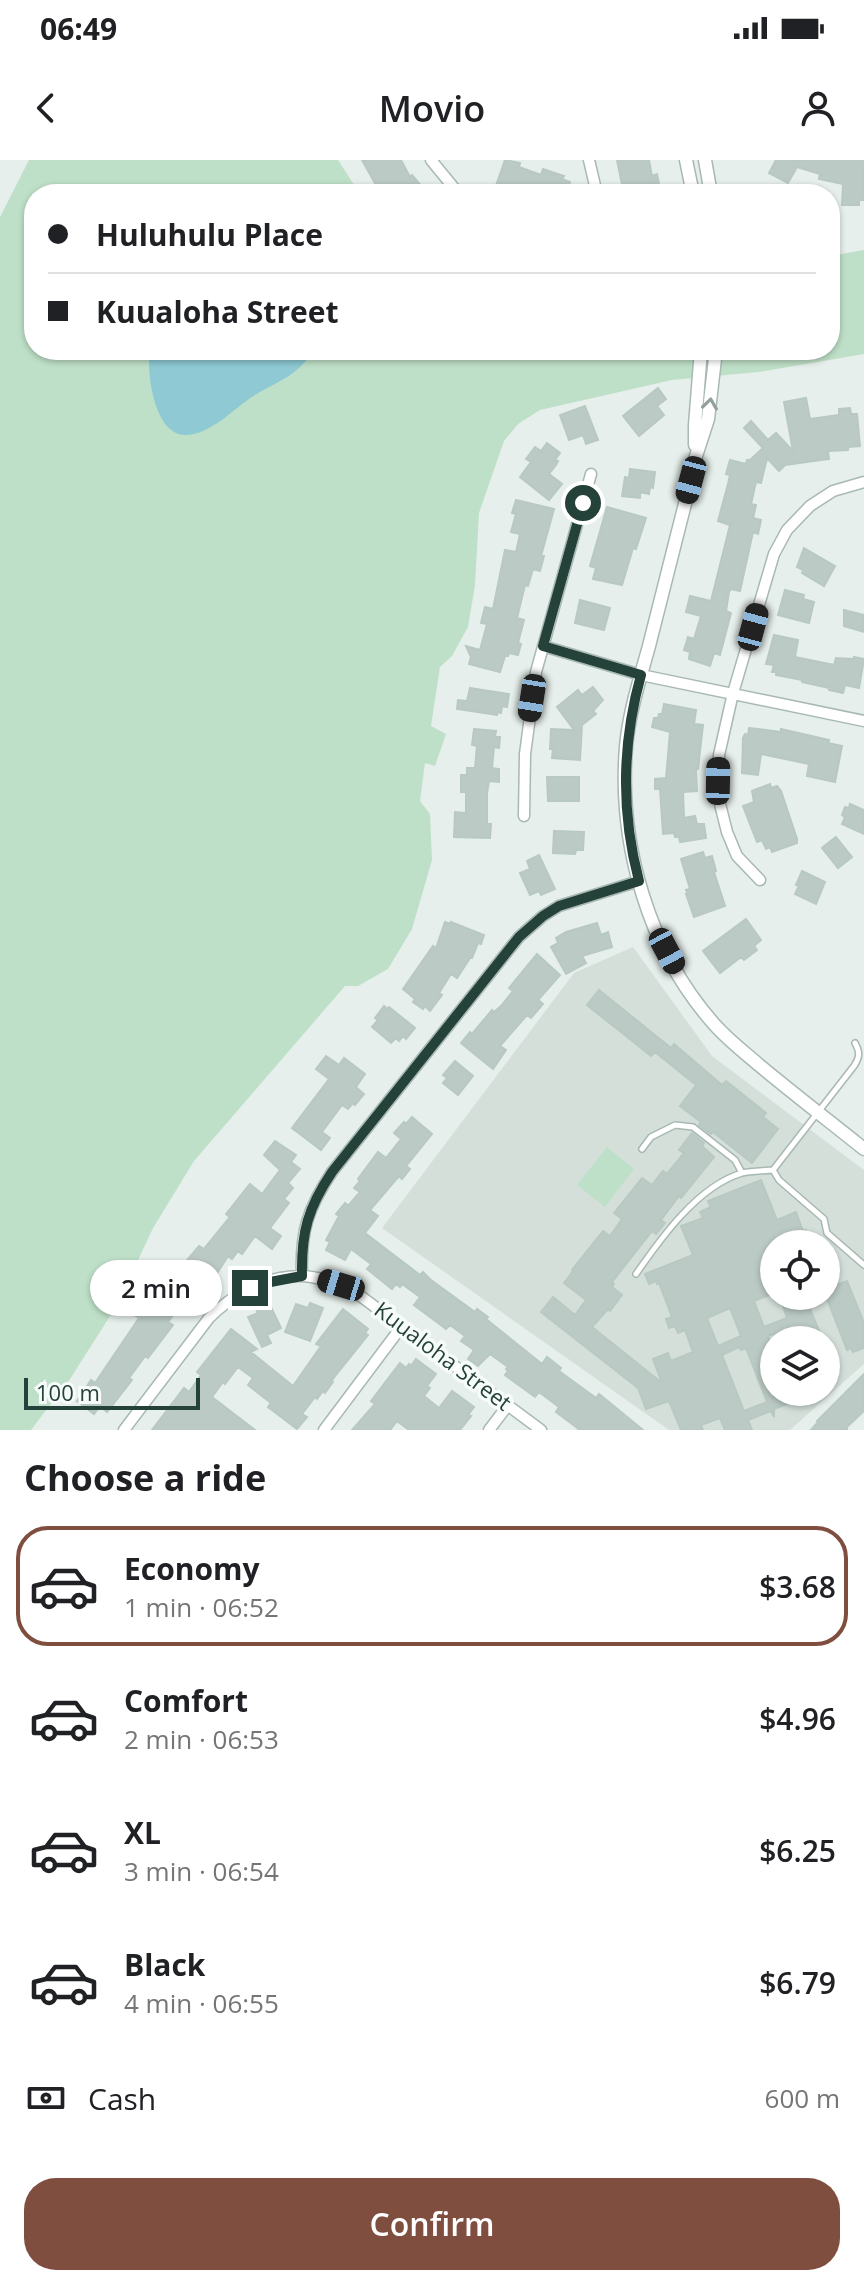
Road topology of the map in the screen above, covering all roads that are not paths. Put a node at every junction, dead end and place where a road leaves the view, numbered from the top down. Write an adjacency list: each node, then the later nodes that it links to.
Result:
1 (431, 160): 5 (street)
2 (589, 160): 6 (street)
3 (686, 160): 7 (street)
4 (705, 160): 8 (street)
5 (451, 184)
6 (595, 184)
7 (691, 184)
8 (709, 184)
9 (700, 360): 11 (street)
10 (715, 360): 11 (street, one-way to 10)
11 (696, 456): 15 (street)
12 (591, 474): 14 (street)
13 (864, 482): 16 (street)
14 (543, 646): 15 (street); 18 (street)
15 (641, 675): 16 (street); 20 (street)
16 (733, 693): 17 (street); 19 (street)
17 (864, 721)
18 (524, 816)
19 (760, 880)
20 (639, 881): 22 (street); 29 (street)
21 (855, 1043): 22 (lane)
22 (817, 1112): 23 (street); 25 (lane)
23 (863, 1147)
24 (642, 1149): 26 (lane)
25 (773, 1170): 26 (lane); 27 (lane)
26 (742, 1173): 28 (lane)
27 (864, 1265)
28 (636, 1274)
29 (302, 1276): 30 (street, Kuualoha Street); 32 (street, Kuualoha Street)
30 (402, 1326): 31 (street, Kuualoha Street); 33 (street)
31 (508, 1405): 34 (street); 35 (street, Kuualoha Street)
32 (124, 1430)
33 (324, 1430)
34 (489, 1430)
35 (541, 1430)

